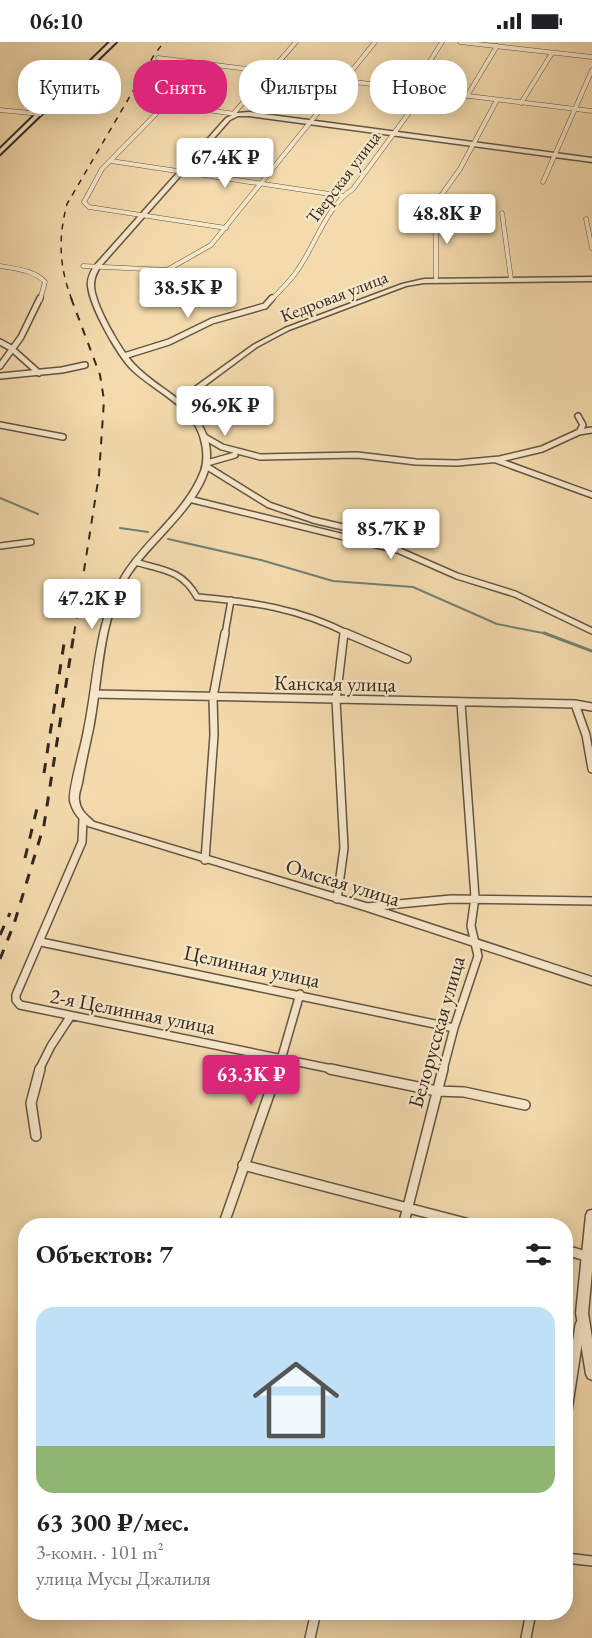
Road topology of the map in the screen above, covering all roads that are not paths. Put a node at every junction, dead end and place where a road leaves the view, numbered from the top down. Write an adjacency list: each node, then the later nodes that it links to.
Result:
1 (113, 42): 12 (main road)
2 (296, 42): 14 (street)
3 (375, 42): 16 (street)
4 (442, 42): 15 (street)
5 (460, 42): 7 (street)
6 (520, 42): 8 (street)
7 (496, 46): 8 (street); 18 (street)
8 (516, 48): 9 (street)
9 (552, 53): 10 (street); 20 (street)
10 (592, 57)
11 (158, 58): 13 (street)
12 (95, 60)
13 (174, 60)
14 (280, 60)
15 (430, 60)
16 (358, 64)
17 (592, 70): 22 (street)
18 (467, 96): 19 (street)
19 (497, 100): 20 (street); 34 (street)
20 (521, 102): 22 (street)
21 (239, 109): 29 (street)
22 (573, 109): 24 (street); 36 (street)
23 (0, 110): 25 (street)
24 (592, 111)
25 (18, 112)
26 (227, 113): 29 (street)
27 (40, 114): 35 (main road)
28 (157, 114): 38 (street)
29 (235, 114): 32 (street); 39 (street)
30 (317, 114): 32 (street)
31 (408, 114): 33 (street, Тверская улица)
32 (310, 123): 33 (street); 41 (street)
33 (393, 134): 34 (street); 42 (street, Тверская улица)
34 (471, 144): 36 (street); 43 (street)
35 (0, 152)
36 (557, 155): 37 (street); 40 (street)
37 (592, 160)
38 (111, 161): 39 (street); 46 (street)
39 (182, 172): 41 (street); 46 (street)
40 (543, 182)
41 (262, 184): 42 (street); 48 (street)
42 (344, 195): 58 (street, Тверская улица)
43 (440, 197)
44 (444, 204): 55 (street)
45 (502, 213): 53 (street)
46 (144, 215): 48 (street); 52 (street)
47 (586, 219): 49 (street)
48 (226, 228): 52 (street)
49 (592, 248)
50 (0, 266): 57 (street)
51 (83, 266): 52 (street)
52 (97, 266): 58 (street)
53 (511, 279): 54 (street, Кедровая улица); 55 (street, Кедровая улица)
54 (592, 279)
55 (436, 281): 63 (street, Кедровая улица)
56 (0, 342): 57 (street)
57 (15, 348): 60 (street); 61 (street)
58 (124, 356): 63 (street)
59 (85, 365): 61 (street)
60 (0, 366)
61 (39, 372): 62 (street)
62 (0, 376)
63 (180, 401): 68 (street)
64 (578, 416): 67 (street)
65 (0, 425): 69 (street)
66 (592, 430): 67 (street)
67 (579, 432): 71 (street)
68 (203, 436): 70 (street); 72 (street)
69 (63, 437)
70 (238, 454): 71 (street); 72 (street)
71 (493, 459): 73 (street)
72 (207, 465): 74 (street); 77 (street)
73 (592, 495)
74 (189, 499): 77 (street); 78 (street)
75 (31, 542): 76 (street)
76 (0, 546)
77 (398, 550): 80 (street)
78 (135, 562): 79 (street); 83 (street)
79 (231, 600): 81 (street); 84 (street)
80 (592, 631)
81 (344, 632): 82 (street); 85 (street)
82 (407, 660)
83 (94, 694): 84 (street, Канская улица); 90 (street)
84 (213, 697): 85 (street, Канская улица); 91 (street)
85 (336, 700): 86 (street, Канская улица); 93 (street)
86 (461, 703): 87 (street, Канская улица); 92 (street, Белорусская улица)
87 (576, 704): 88 (street, Канская улица); 89 (street)
88 (592, 707)
89 (592, 769)
90 (83, 819): 91 (street, Омская улица); 96 (street)
91 (205, 860): 93 (street, Омская улица)
92 (475, 897): 94 (street); 95 (street); 97 (street, Белорусская улица)
93 (337, 898): 95 (street, Омская улица)
94 (592, 901)
95 (366, 907): 97 (street, Омская улица)
96 (41, 942): 99 (street, Целинная улица); 100 (street, 2-я Целинная улица)
97 (476, 943): 98 (street, Омская улица); 101 (street, Белорусская улица)
98 (592, 981)
99 (300, 994): 101 (street, Целинная улица); 102 (street)
100 (70, 1017): 102 (street, 2-я Целинная улица); 105 (street)
101 (454, 1028): 103 (street, Белорусская улица)
102 (282, 1059): 103 (street, 2-я Целинная улица); 106 (street)
103 (437, 1090): 104 (street, 2-я Целинная улица); 107 (street, Белорусская улица)
104 (525, 1105)
105 (36, 1136)
106 (243, 1165): 107 (street); 109 (street)
107 (407, 1206): 110 (street, Белорусская улица); 111 (street)
108 (592, 1215): 113 (street)
109 (226, 1218)
110 (405, 1218)
111 (449, 1218)
112 (573, 1252): 113 (street)
113 (590, 1257): 114 (street)
114 (582, 1313): 115 (street); 116 (street)
115 (573, 1372)
116 (592, 1374)
117 (573, 1559): 118 (street)
118 (592, 1561)
119 (314, 1620): 121 (street)
120 (529, 1620): 122 (street)
121 (310, 1638)
122 (526, 1638)

